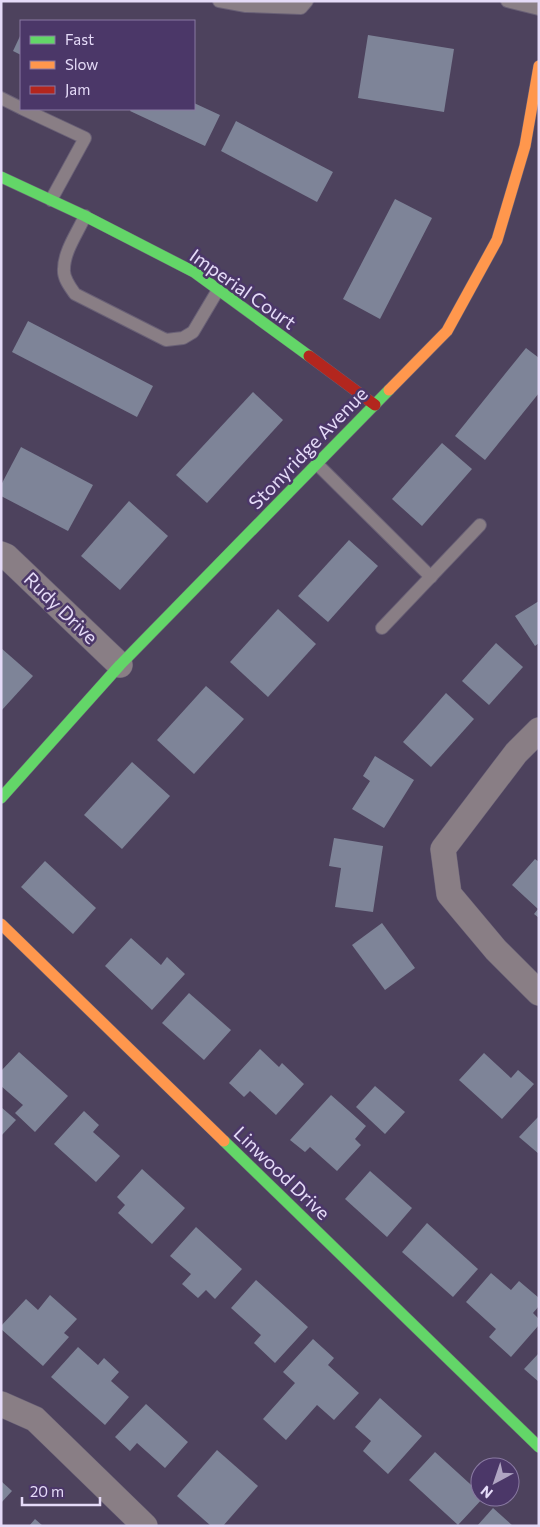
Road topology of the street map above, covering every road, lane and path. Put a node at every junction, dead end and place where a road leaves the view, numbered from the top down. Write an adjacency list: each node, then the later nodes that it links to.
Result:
1 (218, 1): 2 (lane)
2 (307, 1)
3 (507, 1): 4 (lane)
4 (539, 9)
5 (539, 66): 9 (street, Stonyridge Avenue)
6 (1, 98): 7 (lane)
7 (20, 107)
8 (26, 110): 11 (lane)
9 (532, 149): 14 (street, Stonyridge Avenue)
10 (1, 178): 11 (street, Imperial Court)
11 (52, 200): 12 (street, Imperial Court)
12 (85, 216): 13 (street, Imperial Court); 13 (lane)
13 (218, 290): 14 (street, Imperial Court)
14 (375, 405): 15 (street, Stonyridge Avenue)
15 (317, 464): 18 (lane); 20 (street, Stonyridge Avenue)
16 (480, 525): 18 (lane)
17 (1, 554): 20 (street, Rudy Drive)
18 (431, 577): 19 (lane)
19 (382, 628)
20 (120, 665): 22 (street, Stonyridge Avenue)
21 (539, 730): 24 (street)
22 (1, 798)
23 (1, 924): 26 (street, Linwood Drive)
24 (539, 993)
25 (1, 1404): 27 (street)
26 (539, 1447)
27 (146, 1526)

